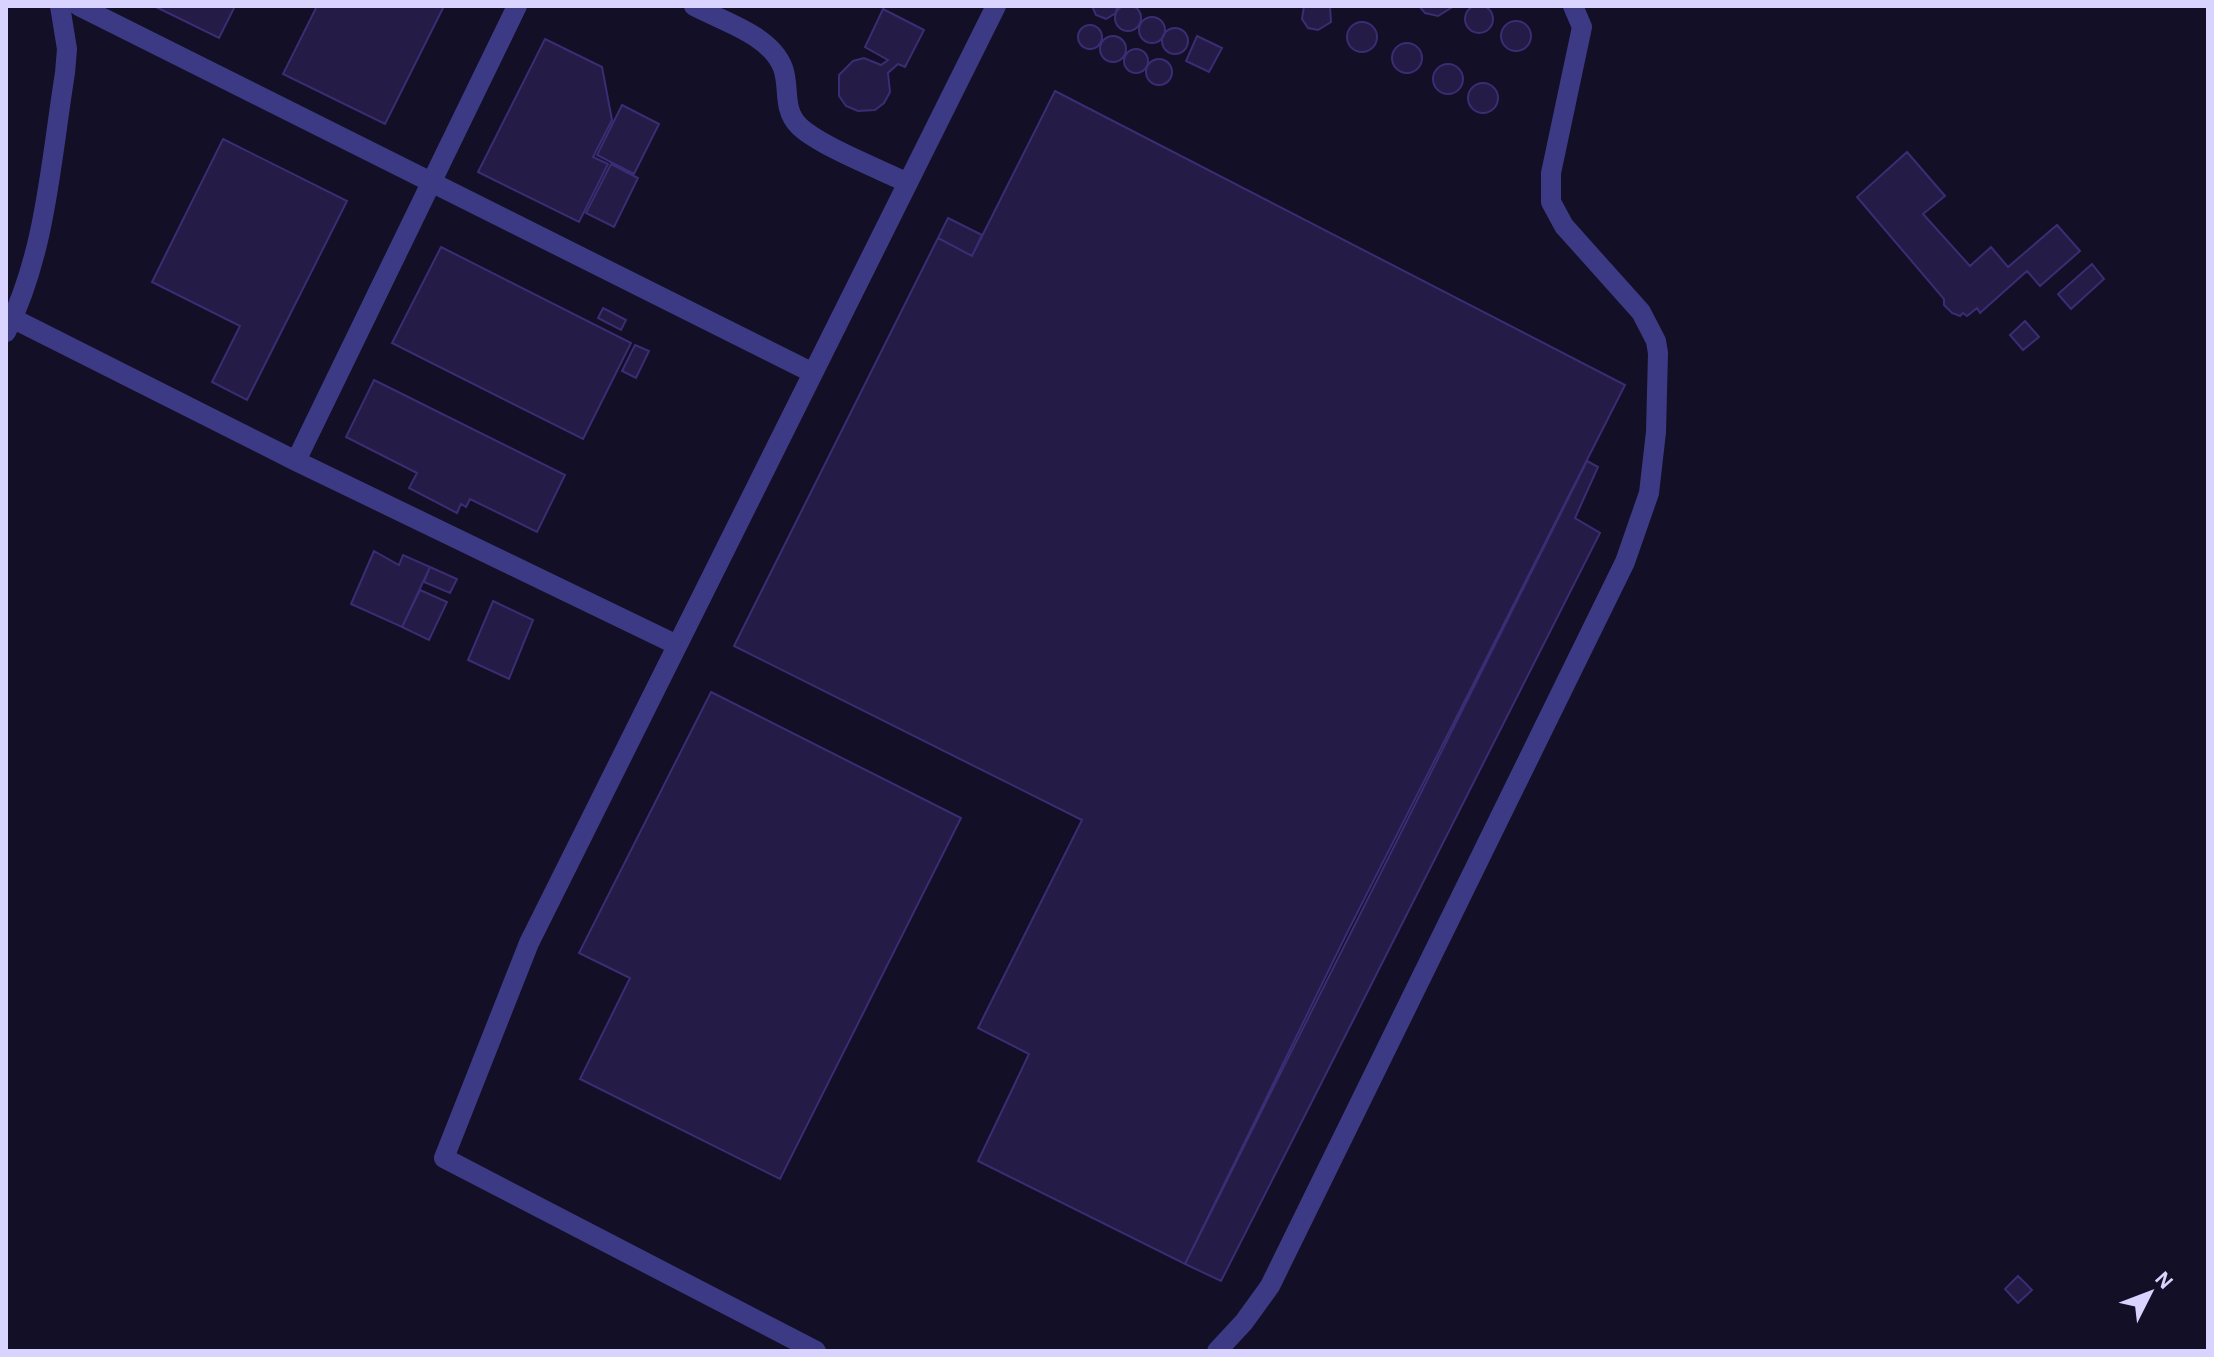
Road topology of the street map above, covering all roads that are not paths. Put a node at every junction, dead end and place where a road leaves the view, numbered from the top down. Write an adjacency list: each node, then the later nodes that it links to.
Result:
1 (517, 6): 6 (lane)
2 (694, 6): 7 (lane)
3 (996, 6): 7 (lane)
4 (1573, 6): 13 (lane)
5 (61, 8): 6 (lane); 8 (lane)
6 (433, 183): 9 (lane); 10 (lane)
7 (908, 183): 9 (lane)
8 (8, 322): 10 (lane)
9 (813, 373): 11 (lane)
10 (296, 461): 11 (lane)
11 (677, 645): 12 (lane)
12 (816, 1351)
13 (1217, 1351)

